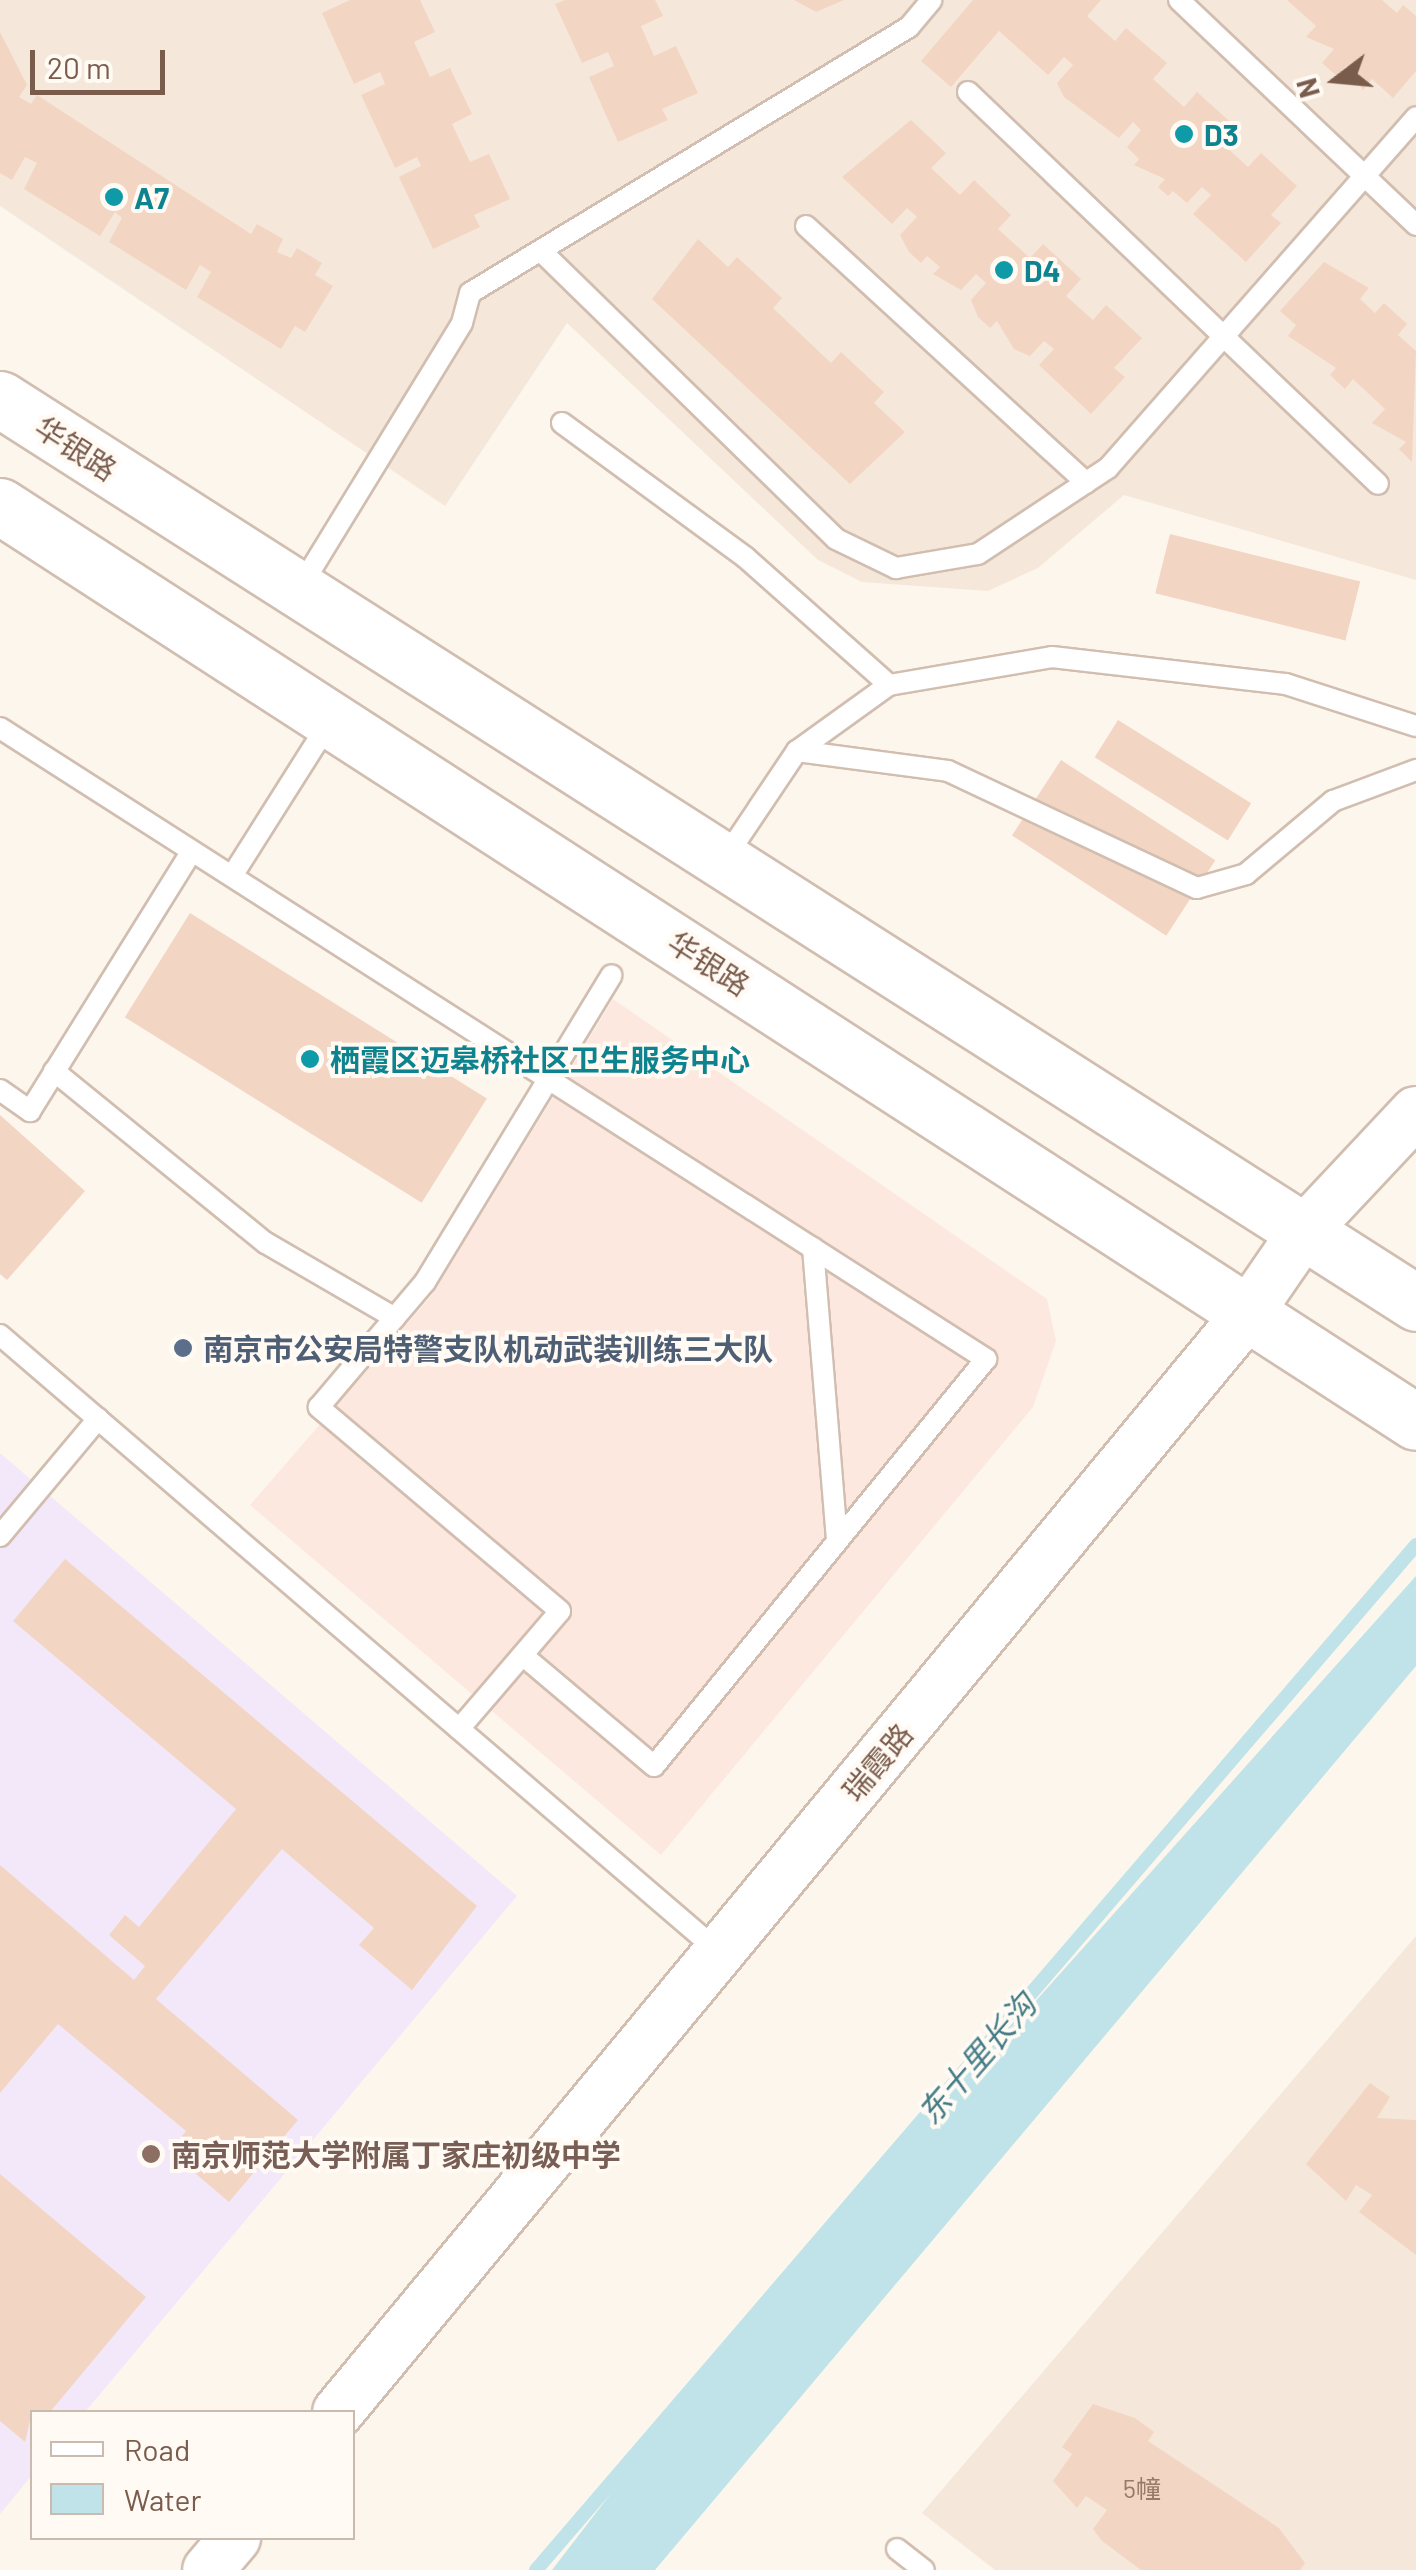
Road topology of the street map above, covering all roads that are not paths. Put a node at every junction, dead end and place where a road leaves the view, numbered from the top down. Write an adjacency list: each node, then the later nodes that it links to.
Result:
1 (932, 0): 8 (lane)
2 (1180, 0): 5 (lane)
3 (968, 92): 9 (lane)
4 (1416, 116): 5 (lane)
5 (1364, 176): 7 (lane); 9 (lane)
6 (806, 226): 12 (lane)
7 (1416, 226)
8 (541, 251): 12 (lane); 15 (lane)
9 (1222, 336): 12 (lane); 13 (lane)
10 (0, 399): 15 (main road, 华银路)
11 (562, 423): 16 (lane)
12 (1086, 483)
13 (1378, 484)
14 (0, 506): 17 (main road, 华银路)
15 (298, 591): 23 (main road, 华银路)
16 (889, 685): 18 (lane); 20 (lane)
17 (334, 716): 24 (lane); 33 (main road, 华银路)
18 (1416, 726)
19 (0, 728): 22 (lane)
20 (798, 751): 21 (lane); 23 (lane)
21 (1416, 770)
22 (192, 851): 24 (lane); 26 (lane)
23 (720, 866): 30 (main road, 华银路)
24 (232, 876): 27 (lane)
25 (612, 975): 27 (lane)
26 (54, 1071): 28 (lane); 34 (lane)
27 (548, 1079): 31 (lane); 34 (lane)
28 (0, 1090)
29 (1416, 1112): 30 (street, 瑞霞路)
30 (1305, 1230): 32 (main road, 华银路); 33 (street, 瑞霞路)
31 (813, 1248): 39 (lane); 39 (lane)
32 (1416, 1304)
33 (1244, 1317): 37 (main road, 华银路); 42 (street, 瑞霞路)
34 (395, 1318): 40 (lane)
35 (0, 1335): 36 (lane)
36 (98, 1419): 38 (lane); 41 (lane)
37 (1416, 1422)
38 (0, 1536)
39 (837, 1541): 40 (lane)
40 (522, 1655): 41 (lane)
41 (459, 1729): 42 (lane)
42 (719, 1952): 43 (street, 瑞霞路)
43 (340, 2410)
44 (233, 2540): 46 (street)
45 (897, 2549): 47 (lane)
46 (208, 2570)
47 (924, 2570)

